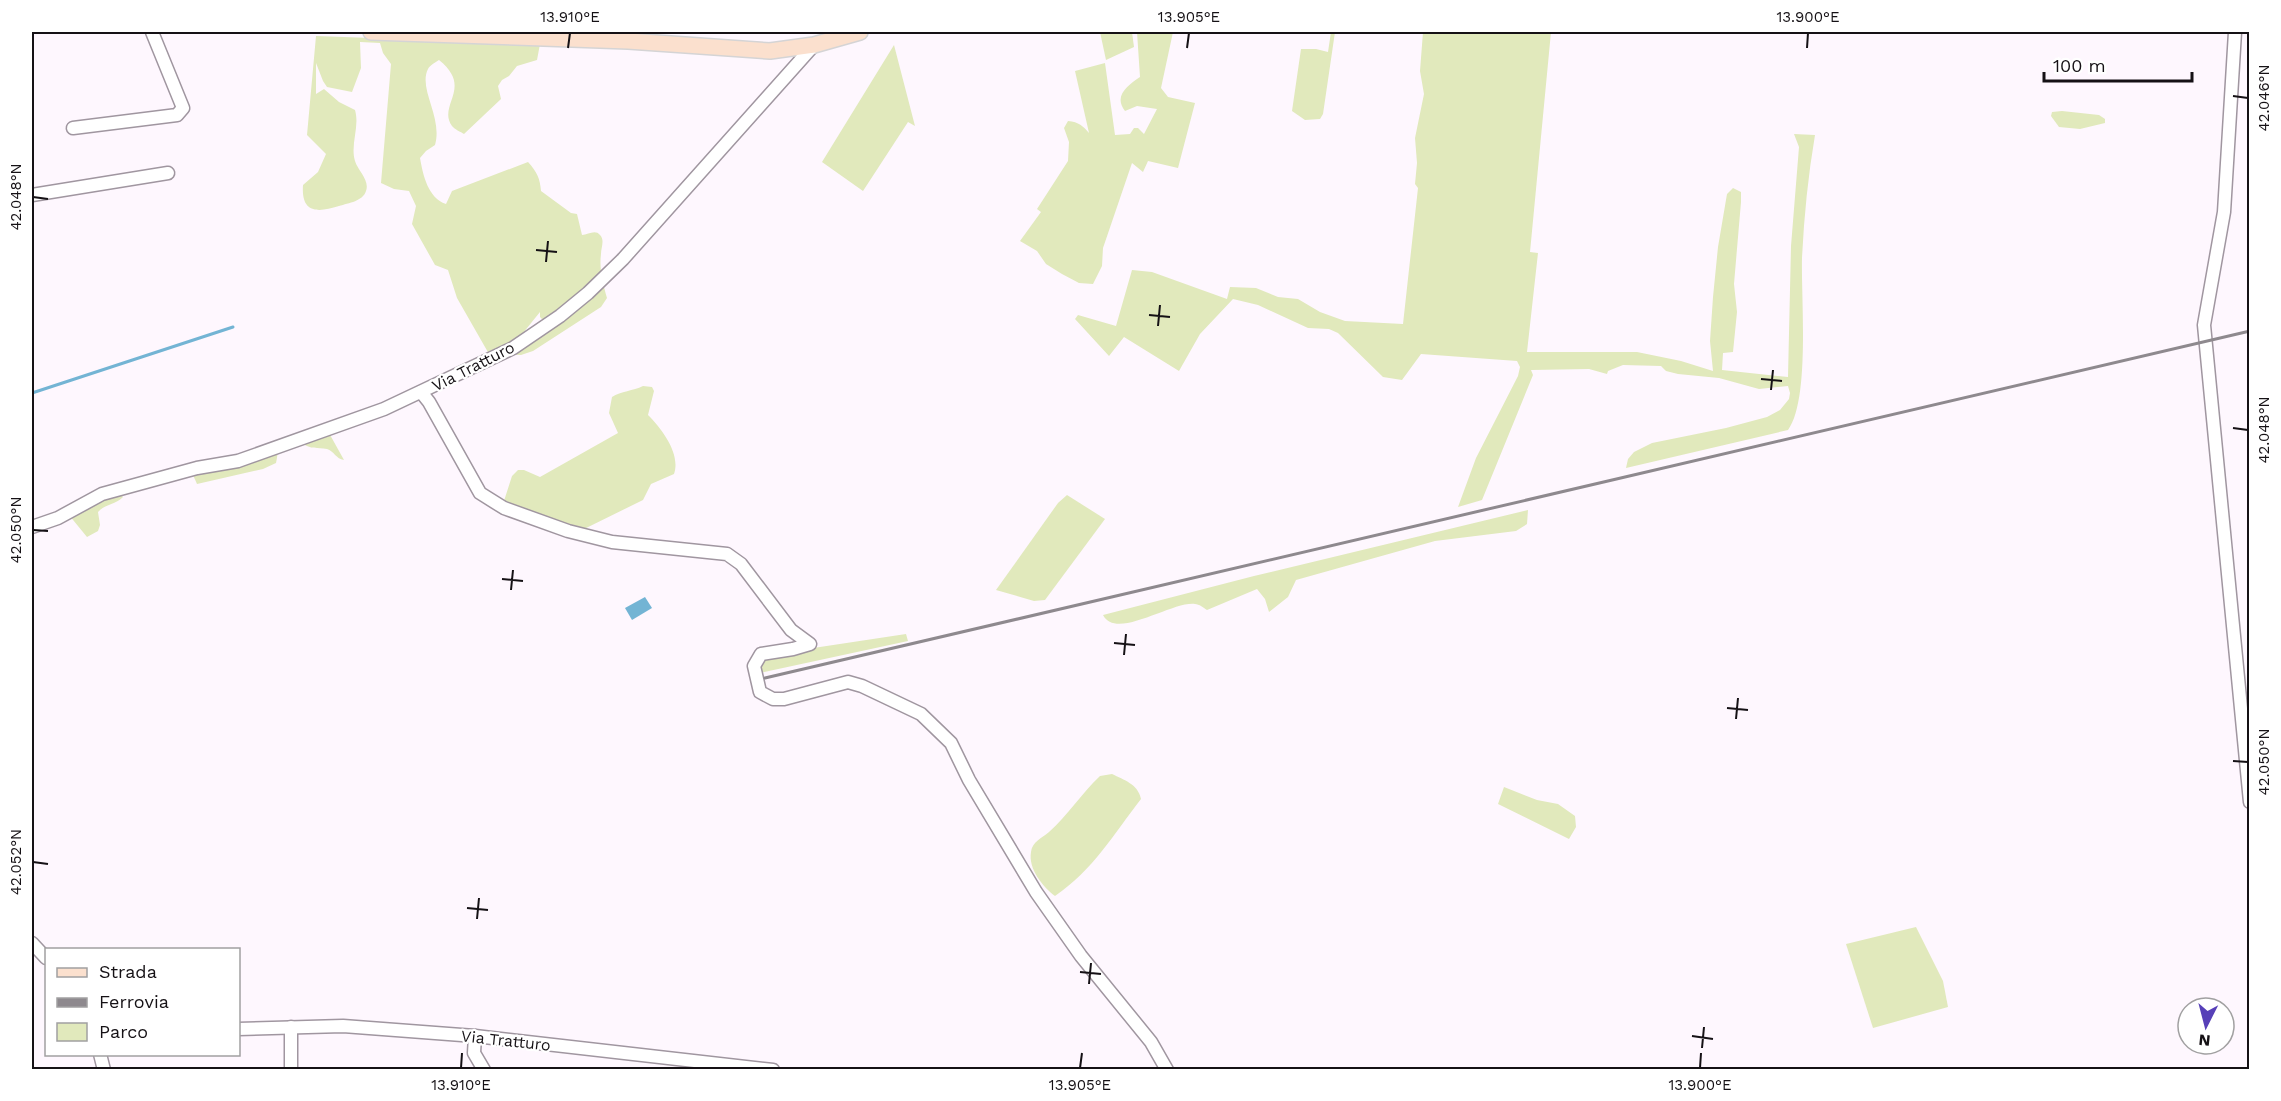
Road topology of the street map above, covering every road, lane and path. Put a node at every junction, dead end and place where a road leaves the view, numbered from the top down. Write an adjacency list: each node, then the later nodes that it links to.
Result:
1 (152, 32): 6 (street)
2 (371, 32): 5 (main road)
3 (860, 32): 5 (main road)
4 (2235, 32): 11 (street)
5 (823, 40): 9 (street, Via Tratturo)
6 (73, 128)
7 (168, 173): 8 (street)
8 (32, 195)
9 (421, 392): 10 (street, Via Tratturo); 20 (street)
10 (32, 527)
11 (2250, 802)
12 (32, 943): 13 (street)
13 (45, 957)
14 (291, 1026): 15 (street, Via Tratturo); 16 (street, Via Tratturo); 17 (street)
15 (240, 1029)
16 (475, 1036): 18 (street); 19 (street, Via Tratturo)
17 (291, 1070)
18 (484, 1070)
19 (773, 1070)
20 (1167, 1070)

